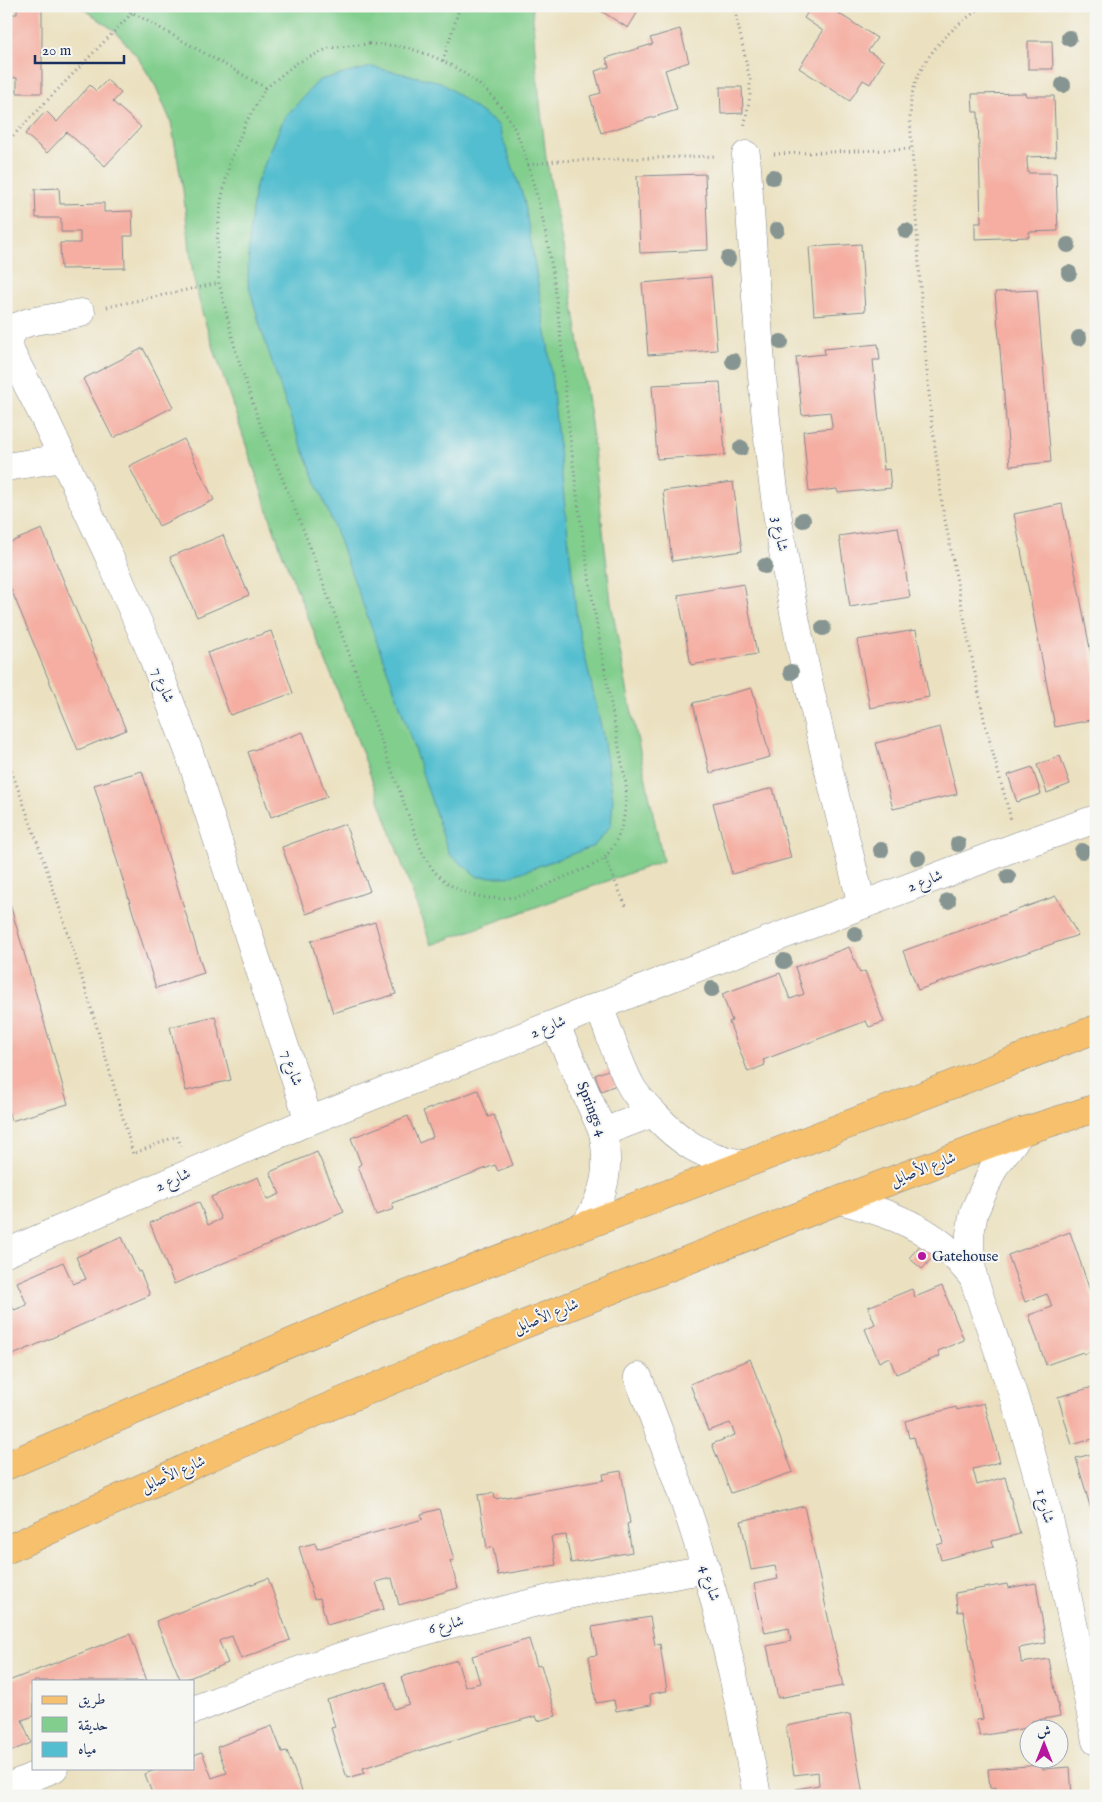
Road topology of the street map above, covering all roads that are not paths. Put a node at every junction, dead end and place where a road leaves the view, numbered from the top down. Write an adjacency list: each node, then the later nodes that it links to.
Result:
1 (746, 155): 6 (street, شارع 3)
2 (81, 312): 3 (street, شارع 7)
3 (63, 458): 4 (street); 12 (street, شارع 7)
4 (6, 468)
5 (1096, 819): 6 (street, شارع 2)
6 (862, 905): 7 (street, شارع 2)
7 (608, 1003): 8 (street, شارع 2); 11 (street)
8 (555, 1024): 12 (street, شارع 2); 13 (street, Springs 4)
9 (1096, 1029): 15 (main road)
10 (1096, 1108): 14 (main road, شارع الأصايل)
11 (653, 1113): 13 (street); 15 (street)
12 (309, 1121): 18 (street, شارع 2)
13 (603, 1132): 17 (street, Springs 4)
14 (1020, 1132): 16 (main road, شارع الأصايل); 19 (street, شارع 1)
15 (741, 1164): 17 (main road)
16 (840, 1200): 19 (street, شارع 1); 22 (main road, شارع الأصايل)
17 (586, 1224): 21 (main road)
18 (6, 1253)
19 (973, 1277): 25 (street, شارع 1)
20 (638, 1377): 23 (street, شارع 4)
21 (6, 1466)
22 (6, 1550)
23 (706, 1569): 24 (street, شارع 6); 28 (street, شارع 4)
24 (195, 1710)
25 (1096, 1741)
26 (49, 1770): 27 (street)
27 (6, 1788)
28 (757, 1796)

